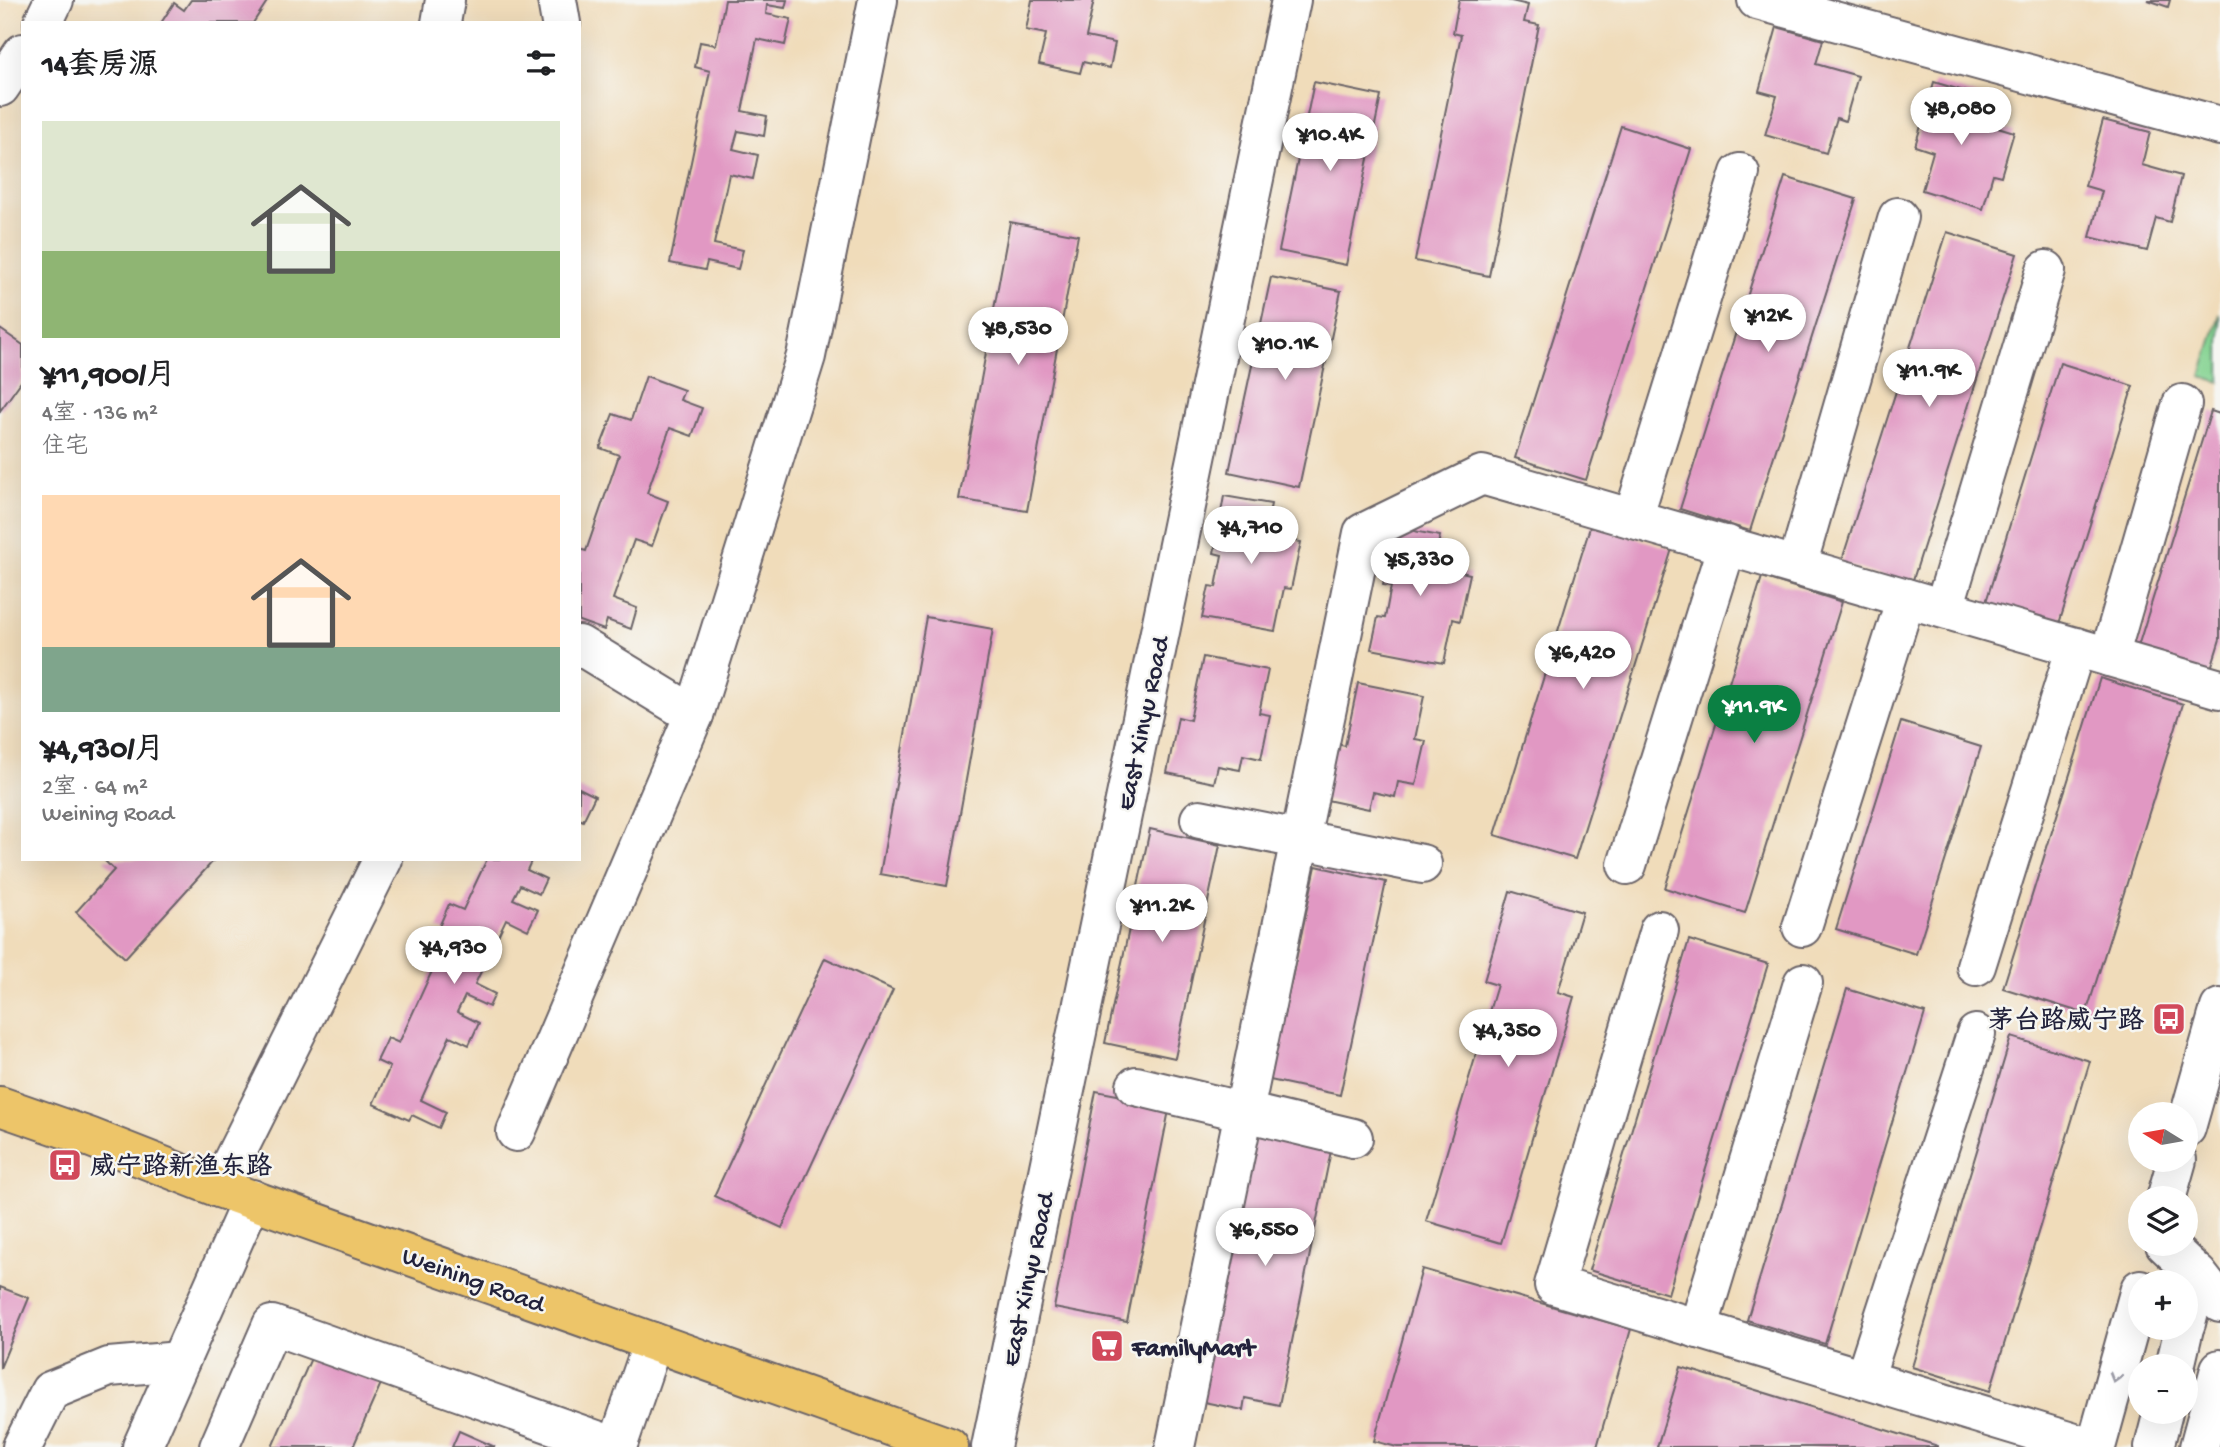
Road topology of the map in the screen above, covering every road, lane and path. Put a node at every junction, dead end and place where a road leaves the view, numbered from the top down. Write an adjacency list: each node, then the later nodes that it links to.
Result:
1 (54, 0): 7 (street)
2 (445, 0): 8 (street)
3 (557, 0): 9 (street)
4 (878, 0): 25 (street)
5 (1290, 0): 59 (street, East Xinyu Road)
6 (1757, 0): 12 (street)
7 (44, 21)
8 (441, 21)
9 (561, 21)
10 (21, 56): 11 (street)
11 (0, 87)
12 (2220, 126)
13 (1740, 173): 17 (street)
14 (1898, 217): 19 (street)
15 (2046, 270): 21 (street)
16 (2182, 404): 23 (street)
17 (1633, 519): 18 (street); 27 (street)
18 (1727, 545): 19 (street); 30 (street)
19 (1797, 566): 20 (street)
20 (1906, 597): 21 (street); 31 (street)
21 (1944, 608): 23 (street)
22 (581, 646): 25 (street)
23 (2093, 652): 24 (street); 33 (street)
24 (2220, 689)
25 (694, 715): 41 (street)
26 (1200, 820): 27 (street)
27 (1300, 840): 29 (street); 40 (street)
28 (382, 861): 43 (street)
29 (1422, 864)
30 (1627, 865)
31 (1802, 927)
32 (1659, 930): 47 (street)
33 (1976, 966)
34 (1802, 983): 47 (street)
35 (2220, 1008): 38 (street)
36 (1976, 1034): 52 (street)
37 (1136, 1086): 40 (street)
38 (2193, 1102)
39 (0, 1106): 43 (main road, Weining Road)
40 (1244, 1112): 42 (street); 60 (street)
41 (516, 1132)
42 (1353, 1138)
43 (236, 1194): 49 (main road, Weining Road); 50 (street)
44 (2177, 1256): 45 (street)
45 (2209, 1289): 46 (street)
46 (2198, 1305)
47 (1698, 1329): 52 (street)
48 (2128, 1332): 62 (street, one-way to 62)
49 (653, 1342): 57 (street); 58 (main road, Weining Road)
50 (180, 1362): 54 (street); 55 (street)
51 (2220, 1369): 64 (street)
52 (1864, 1380): 61 (street)
53 (2160, 1424): 63 (street)
54 (22, 1447)
55 (142, 1447)
56 (219, 1447): 57 (street)
57 (617, 1447)
58 (949, 1447)
59 (991, 1447)
60 (1175, 1447)
61 (2088, 1447)
62 (2096, 1447)
63 (2154, 1447)
64 (2199, 1447)

